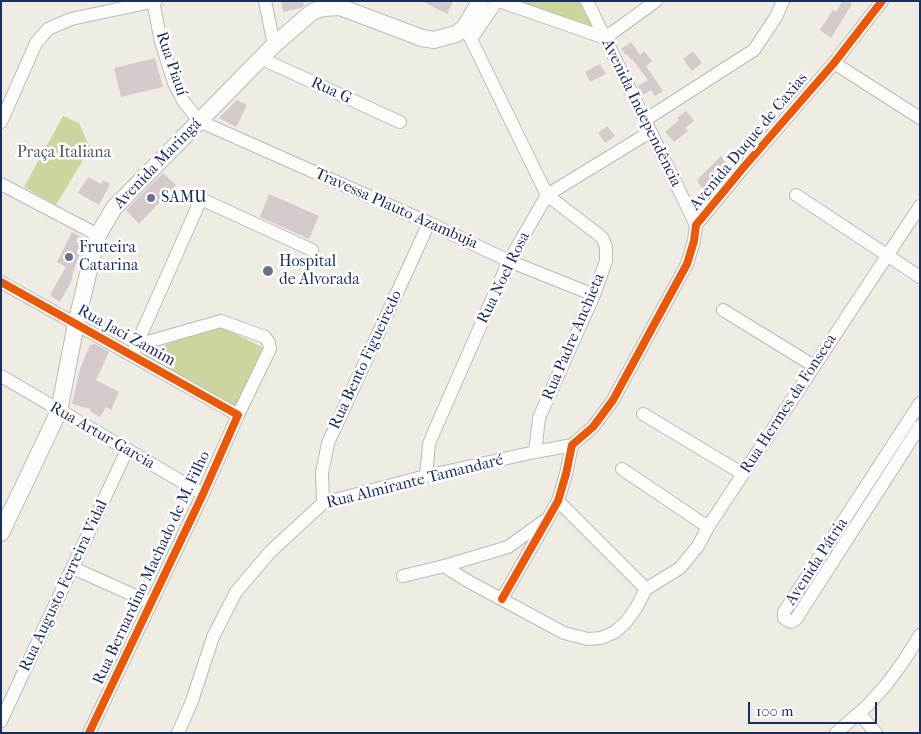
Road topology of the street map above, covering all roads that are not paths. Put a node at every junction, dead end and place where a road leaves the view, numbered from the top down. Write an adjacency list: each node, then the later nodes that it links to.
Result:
1 (265, 1): 11 (street)
2 (498, 1): 9 (street); 10 (street)
3 (587, 1): 10 (street, Avenida Independência)
4 (656, 1): 10 (street)
5 (783, 1): 18 (street, Rua Noel Rosa)
6 (882, 1): 13 (street, Avenida Duque de Caxias)
7 (154, 2): 15 (street); 16 (street, Rua Piauí)
8 (479, 2): 9 (main road)
9 (468, 33): 11 (main road, Avenida Maringá); 20 (street, Rua Padre Anchieta)
10 (604, 38): 18 (street, Avenida Independência)
11 (274, 45): 12 (main road, Avenida Maringá)
12 (262, 59): 16 (main road, Avenida Maringá); 17 (street, Rua G)
13 (834, 63): 14 (street); 24 (street, Avenida Duque de Caxias)
14 (920, 118)
15 (1, 122)
16 (200, 122): 23 (street, Travessa Plauto Azambuja); 25 (main road, Avenida Maringá)
17 (400, 122)
18 (647, 126): 20 (street, Rua Noel Rosa); 24 (street, Avenida Independência)
19 (1, 184): 25 (street)
20 (548, 195): 28 (street, Rua Noel Rosa); 31 (street, Rua Padre Anchieta)
21 (796, 195): 27 (street)
22 (920, 206): 27 (street, Rua Hermes da Fonseca)
23 (428, 222): 28 (street, Travessa Plauto Azambuja); 52 (street, Rua Bento Figueiredo)
24 (696, 225): 43 (street, Avenida Duque de Caxias)
25 (98, 235): 33 (main road, Avenida Maringá)
26 (312, 250): 34 (street)
27 (888, 255): 29 (street); 35 (street, Rua Hermes da Fonseca)
28 (509, 261): 31 (street, Travessa Plauto Azambuja); 49 (street, Rua Noel Rosa)
29 (920, 277)
30 (1, 282): 33 (street, Rua Jaci Zamim)
31 (594, 295): 45 (street, Rua Padre Anchieta)
32 (723, 310): 35 (street)
33 (76, 324): 34 (street, Rua Jaci Zamim); 38 (main road, Avenida Maringá)
34 (135, 350): 41 (street, Rua Jaci Zamim); 41 (street)
35 (814, 366): 48 (street, Rua Hermes da Fonseca)
36 (1, 376): 38 (street, Rua Artur Garcia)
37 (920, 403): 40 (street, Avenida Pátria)
38 (59, 411): 44 (street, Rua Artur Garcia); 55 (main road, Avenida Maringá)
39 (643, 414): 48 (street)
40 (912, 414): 42 (street); 46 (street, Avenida Pátria)
41 (238, 415): 50 (street, Rua Bernardino Machado de M. Filho)
42 (919, 431): 46 (street, Avenida Pátria)
43 (572, 445): 45 (street, Rua Almirante Tamandaré); 51 (street)
44 (127, 450): 50 (street, Rua Artur Garcia); 57 (street, Rua Augusto Ferreira Vidal)
45 (535, 452): 49 (street, Rua Almirante Tamandaré)
46 (885, 468): 58 (street, Avenida Pátria); 60 (street, Avenida Pátria)
47 (622, 469): 54 (street)
48 (743, 474): 54 (street, Rua Hermes da Fonseca)
49 (426, 476): 52 (street, Rua Almirante Tamandaré)
50 (203, 494): 63 (street, Rua Bernardino Machado de M. Filho)
51 (558, 501): 53 (street); 61 (street)
52 (323, 503): 68 (street, Rua Almirante Tamandaré)
53 (549, 517): 56 (street); 62 (street)
54 (708, 527): 61 (street, Rua Hermes da Fonseca)
55 (1, 533)
56 (444, 566): 59 (street); 62 (street)
57 (73, 568): 63 (street); 66 (street, Rua Augusto Ferreira Vidal)
58 (809, 574): 60 (street); 60 (street, Avenida Pátria)
59 (404, 576)
60 (821, 581)
61 (646, 589): 62 (street)
62 (502, 599)
63 (151, 603): 67 (street, Rua Bernardino Machado de M. Filho)
64 (920, 635): 65 (street)
65 (859, 713): 69 (street); 70 (street)
66 (1, 721)
67 (89, 733)
68 (178, 733)
69 (836, 733)
70 (876, 733)

